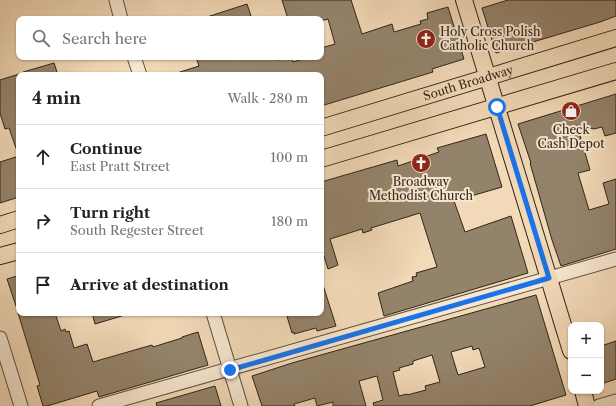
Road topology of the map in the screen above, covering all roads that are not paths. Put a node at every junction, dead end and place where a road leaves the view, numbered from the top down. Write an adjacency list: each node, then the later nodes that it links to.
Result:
1 (116, 0): 3 (street)
2 (464, 0): 8 (main road)
3 (121, 16)
4 (616, 38): 8 (main road, South Broadway)
5 (135, 60): 7 (street)
6 (616, 71): 9 (main road)
7 (139, 72)
8 (488, 78): 9 (main road); 10 (main road, South Broadway)
9 (497, 107): 11 (main road); 17 (main road)
10 (324, 127)
11 (324, 158)
12 (16, 220): 13 (main road)
13 (0, 225)
14 (16, 252): 15 (main road)
15 (0, 256)
16 (616, 259): 17 (street)
17 (549, 278): 20 (main road); 21 (street)
18 (214, 316): 21 (street)
19 (0, 338): 24 (street)
20 (568, 341)
21 (230, 370): 25 (street); 26 (street)
22 (584, 394): 27 (main road)
23 (616, 401): 28 (street)
24 (21, 406)
25 (99, 406)
26 (241, 406)
27 (587, 406)
28 (598, 406)

